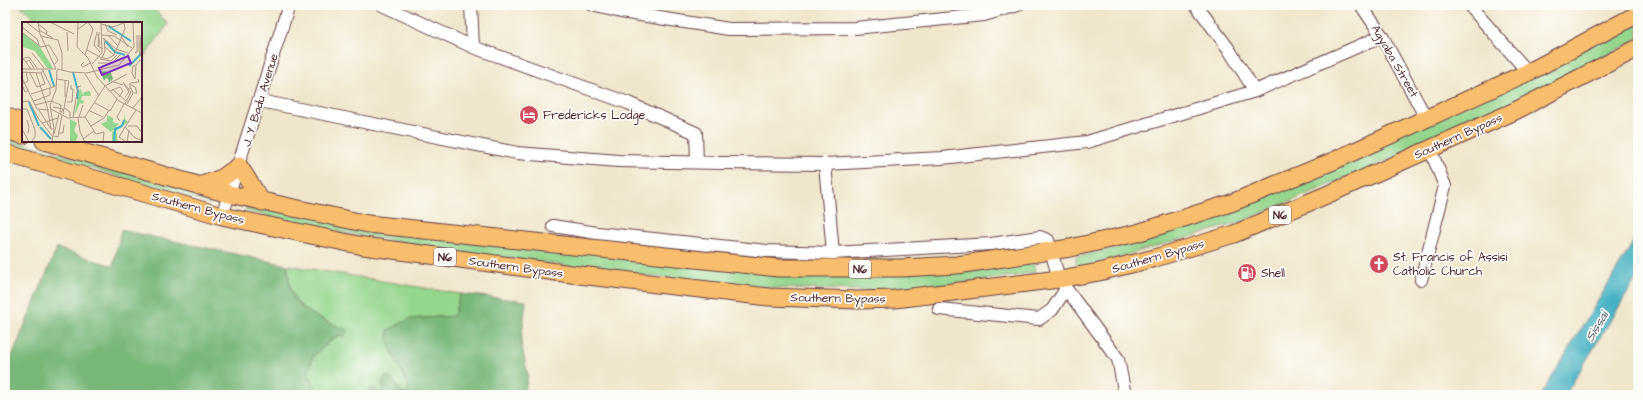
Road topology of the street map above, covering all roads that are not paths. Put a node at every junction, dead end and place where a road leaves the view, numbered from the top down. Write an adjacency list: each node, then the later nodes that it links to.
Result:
1 (289, 5): 15 (street, J. Y. Badu Avenue)
2 (382, 5): 11 (street)
3 (470, 5): 11 (street)
4 (592, 5): 5 (street)
5 (1018, 5)
6 (1196, 5): 14 (street)
7 (1361, 5): 10 (street, Agyaba Street)
8 (1469, 5): 13 (street)
9 (1638, 14): 13 (highway, Southern Bypass / N6)
10 (1382, 36): 14 (street); 17 (street, Agyaba Street)
11 (473, 47): 24 (street)
12 (1638, 48): 22 (highway, Southern Bypass / N6)
13 (1528, 72): 17 (highway, Southern Bypass / N6)
14 (1255, 91): 25 (street)
15 (260, 101): 24 (street); 26 (street, J. Y. Badu Avenue)
16 (5, 116): 18 (highway)
17 (1426, 118): 32 (highway, Southern Bypass / N6)
18 (22, 123)
19 (5, 130): 20 (highway)
20 (22, 135)
21 (49, 142): 27 (highway, Southern Bypass / N6)
22 (1430, 149): 34 (street); 35 (highway, Southern Bypass / N6)
23 (5, 153): 30 (highway, Southern Bypass / N6)
24 (698, 162): 25 (street)
25 (825, 164): 33 (street)
26 (239, 166): 27 (highway); 28 (street, J. Y. Badu Avenue); 29 (highway)
27 (199, 186): 28 (highway, Southern Bypass / N6)
28 (229, 194): 29 (highway, Southern Bypass / N6); 30 (street, J. Y. Badu Avenue)
29 (262, 202): 32 (highway, Southern Bypass / N6)
30 (222, 216): 35 (highway, Southern Bypass / N6)
31 (553, 226): 33 (street)
32 (1051, 252): 33 (street); 35 (street)
33 (833, 253)
34 (1421, 280)
35 (1063, 284): 36 (street); 37 (street)
36 (939, 309)
37 (1126, 395)

